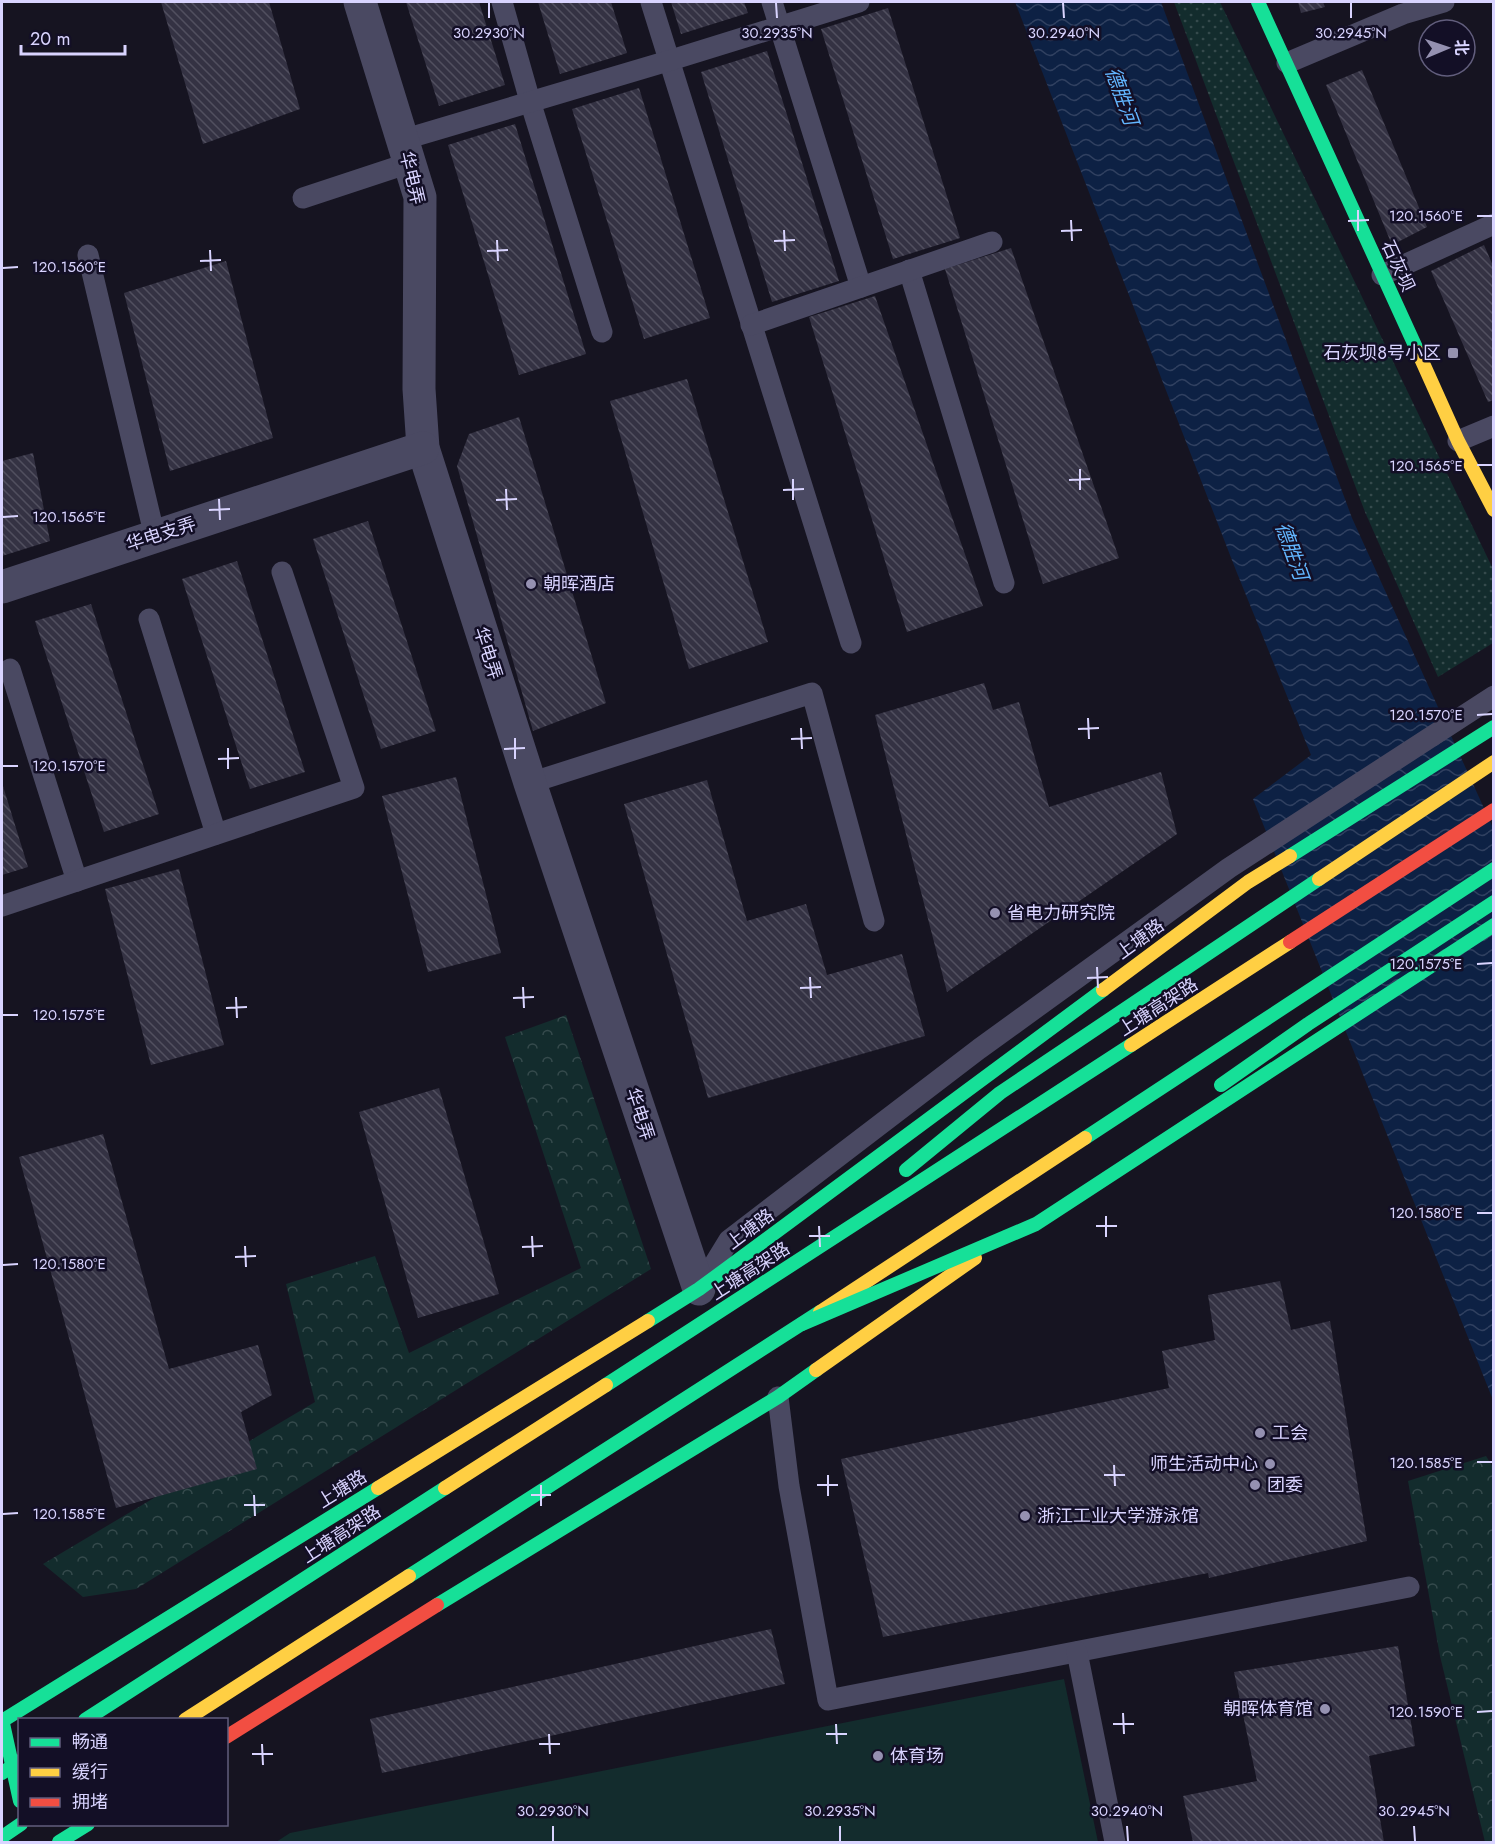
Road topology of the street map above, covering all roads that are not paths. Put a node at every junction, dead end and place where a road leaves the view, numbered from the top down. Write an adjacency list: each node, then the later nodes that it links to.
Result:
1 (360, 2): 12 (street, 华电弄)
2 (502, 2): 11 (lane)
3 (651, 2): 9 (lane)
4 (772, 2): 8 (lane)
5 (859, 2): 8 (lane)
6 (1258, 2): 10 (main road, 石灰坝)
7 (1444, 2): 10 (lane)
8 (779, 26): 9 (lane); 19 (lane)
9 (668, 60): 11 (lane); 20 (lane)
10 (1287, 63): 18 (main road, 石灰坝)
11 (530, 101): 12 (lane); 21 (lane)
12 (406, 152): 13 (lane); 24 (street, 华电弄)
13 (303, 198)
14 (1494, 224): 18 (lane)
15 (992, 242): 17 (lane)
16 (88, 255): 26 (lane)
17 (909, 270): 19 (lane); 28 (lane)
18 (1382, 275): 23 (main road, 石灰坝)
19 (861, 287): 20 (lane)
20 (751, 325): 31 (lane)
21 (602, 332)
22 (1494, 426): 23 (lane)
23 (1458, 441): 25 (main road, 石灰坝)
24 (423, 448): 26 (street, 华电支弄); 36 (street, 华电弄)
25 (1494, 510)
26 (155, 537): 29 (street, 华电支弄)
27 (282, 572): 38 (lane)
28 (1004, 583)
29 (2, 587)
30 (149, 619): 38 (lane)
31 (851, 643)
32 (10, 669): 40 (lane)
33 (1494, 696): 50 (lane)
34 (1494, 727): 50 (main road, 上塘路)
35 (1494, 762): 47 (main road)
36 (530, 783): 43 (lane); 50 (street, 华电弄)
37 (1494, 810): 49 (main road, 上塘高架路)
38 (216, 834): 40 (lane)
39 (1494, 869): 51 (main road, bridge)
40 (77, 881): 42 (lane)
41 (1494, 902): 45 (main road)
42 (2, 906)
43 (874, 921)
44 (1494, 925): 51 (main road, bridge)
45 (1208, 1094)
46 (1189, 1108): 52 (main road)
47 (893, 1180)
48 (875, 1195): 49 (main road)
49 (777, 1275): 55 (main road, 上塘高架路)
50 (699, 1289): 57 (main road, 上塘路)
51 (802, 1324): 56 (main road)
52 (778, 1397): 54 (lane); 58 (main road)
53 (1409, 1587): 54 (lane)
54 (1077, 1652): 66 (lane)
55 (87, 1718)
56 (187, 1718)
57 (2, 1720): 61 (main road)
58 (228, 1736)
59 (18, 1762): 60 (main road, bridge)
60 (2, 1773)
61 (18, 1792)
62 (85, 1826): 65 (main road)
63 (24, 1827): 64 (main road)
64 (2, 1837)
65 (59, 1842)
66 (1115, 1842)

